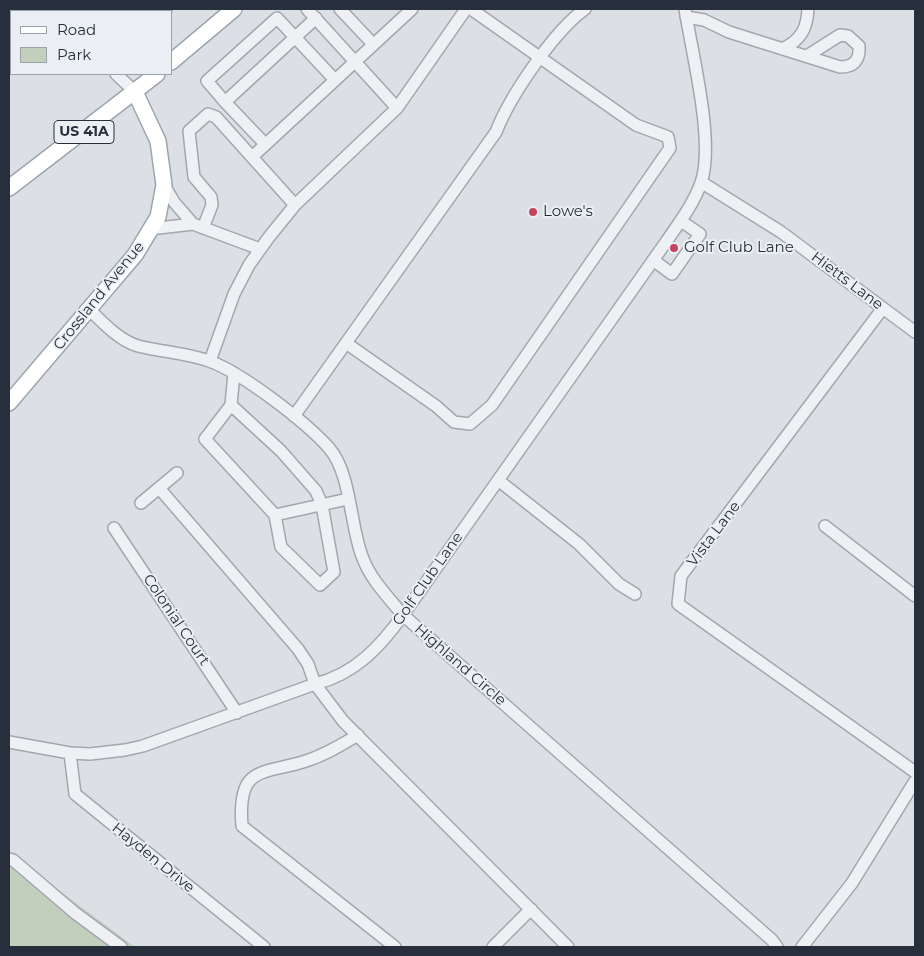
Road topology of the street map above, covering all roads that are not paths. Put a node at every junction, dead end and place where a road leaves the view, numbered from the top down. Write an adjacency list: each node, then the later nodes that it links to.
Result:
1 (234, 9): 16 (main road)
2 (307, 9): 10 (street)
3 (340, 9): 12 (street)
4 (412, 9): 12 (street)
5 (466, 9): 23 (street)
6 (471, 9): 15 (street)
7 (585, 9): 15 (street)
8 (808, 9): 13 (street)
9 (685, 13): 13 (street); 26 (street, Golf Club Lane)
10 (316, 18): 11 (street); 17 (street)
11 (296, 37): 20 (street); 22 (street); 22 (street)
12 (373, 44): 17 (street)
13 (782, 49): 14 (street)
14 (807, 56)
15 (541, 58): 38 (street); 38 (street)
16 (172, 61)
17 (355, 61): 20 (street); 23 (street)
18 (117, 75): 21 (street)
19 (156, 75): 21 (main road, US 41A)
20 (335, 80): 24 (street)
21 (135, 92): 27 (main road, Crossland Avenue); 28 (main road, US 41A)
22 (225, 102): 24 (street)
23 (397, 108): 29 (street)
24 (265, 144): 25 (street)
25 (252, 156): 29 (street); 31 (street)
26 (701, 182): 30 (street, Golf Club Lane); 35 (street, Hietts Lane)
27 (164, 185): 31 (street); 32 (main road, Crossland Avenue)
28 (9, 188)
29 (295, 205): 33 (street)
30 (681, 221): 34 (street, Golf Club Lane); 34 (street)
31 (198, 226): 32 (street); 33 (street)
32 (150, 229): 36 (main road, Crossland Avenue)
33 (260, 249): 39 (street)
34 (653, 260): 45 (street, Golf Club Lane)
35 (883, 308): 37 (street, Hietts Lane); 61 (street, Vista Lane)
36 (90, 310): 39 (street, Highland Circle); 41 (main road, Crossland Avenue)
37 (915, 332)
38 (346, 343): 43 (street)
39 (210, 361): 40 (street, Highland Circle)
40 (234, 373): 42 (street); 43 (street, Highland Circle)
41 (9, 403)
42 (231, 405): 49 (street); 50 (street)
43 (294, 416): 47 (street, Highland Circle)
44 (177, 473): 46 (street)
45 (498, 480): 53 (street); 55 (street, Golf Club Lane)
46 (159, 488): 48 (street); 56 (street)
47 (348, 500): 49 (street); 55 (street, Highland Circle)
48 (141, 503)
49 (322, 505): 50 (street); 50 (street)
50 (275, 515)
51 (825, 526): 54 (street)
52 (114, 528): 57 (street, Colonial Court)
53 (635, 594)
54 (915, 596)
55 (403, 615): 56 (street, Golf Club Lane); 70 (street, Highland Circle)
56 (315, 684): 57 (street, Golf Club Lane); 58 (street)
57 (237, 713): 60 (street, Golf Club Lane)
58 (358, 735): 64 (street); 67 (street)
59 (9, 742): 60 (street, Golf Club Lane)
60 (70, 753): 66 (street, Hayden Drive)
61 (915, 772)
62 (915, 781): 71 (street)
63 (9, 859): 65 (street)
64 (531, 909): 68 (street); 69 (street)
65 (121, 947)
66 (264, 947)
67 (395, 947)
68 (493, 947)
69 (568, 947)
70 (777, 947)
71 (802, 947)

